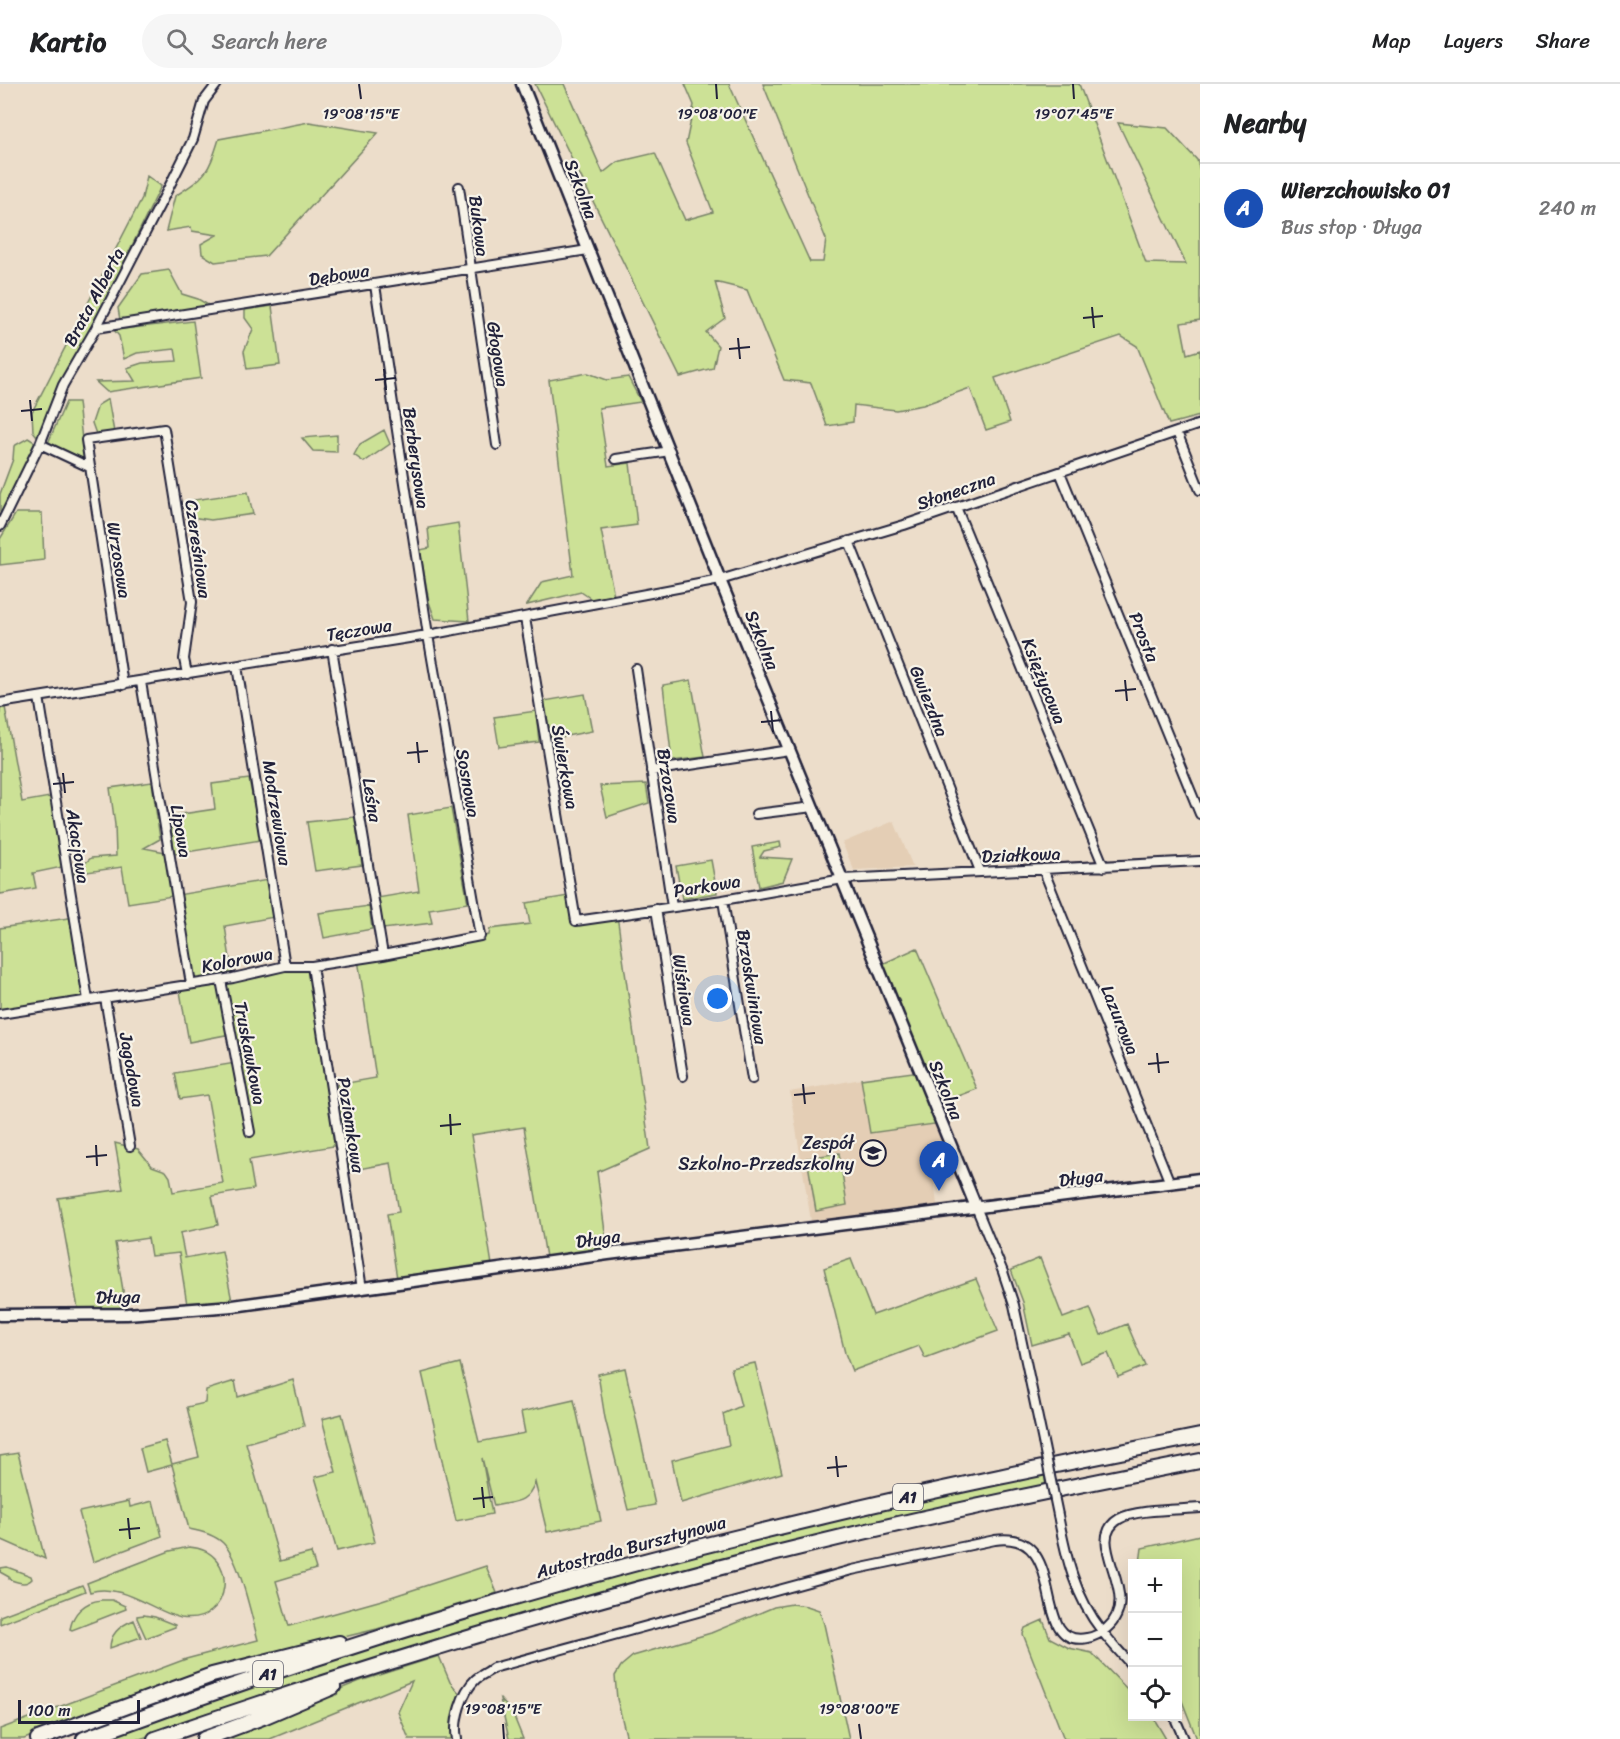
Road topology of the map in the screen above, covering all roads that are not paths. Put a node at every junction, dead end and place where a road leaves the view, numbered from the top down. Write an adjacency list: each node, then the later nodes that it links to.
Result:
1 (217, 84): 7 (street, Brata Alberta)
2 (522, 84): 4 (street, Szkolna)
3 (459, 187): 5 (street, Bukowa)
4 (588, 250): 5 (street, Dębowa); 13 (street, Szkolna)
5 (470, 268): 6 (street, Dębowa); 12 (street, Głogowa)
6 (375, 285): 7 (street, Dębowa); 23 (street, Berberysowa)
7 (96, 328): 11 (street, Brata Alberta)
8 (1200, 424): 10 (street, Słoneczna)
9 (164, 429): 15 (street, Wrzosowa); 27 (street, Czereśniowa)
10 (1177, 432): 16 (street, Słoneczna); 17 (street)
11 (40, 444): 15 (street); 19 (street, Brata Alberta)
12 (497, 445)
13 (670, 451): 14 (street); 21 (street, Szkolna)
14 (616, 459)
15 (90, 467): 29 (street, Wrzosowa)
16 (1060, 472): 18 (street, Słoneczna); 36 (street, Prosta)
17 (1200, 490)
18 (956, 507): 20 (street, Słoneczna); 38 (street, Księżycowa)
19 (0, 526)
20 (849, 541): 21 (street, Słoneczna); 40 (street, Gwiezdna)
21 (720, 580): 22 (street, Tęczowa); 32 (street, Szkolna)
22 (525, 618): 23 (street, Tęczowa); 45 (street, Świerkowa)
23 (428, 635): 24 (street, Tęczowa); 46 (street, Sosnowa)
24 (332, 649): 25 (street, Tęczowa); 47 (street, Leśna)
25 (237, 666): 27 (street, Tęczowa); 48 (street, Modrzewiowa)
26 (636, 669): 33 (street, Brzozowa)
27 (188, 674): 28 (street, Tęczowa)
28 (141, 682): 29 (street, Tęczowa); 51 (street, Lipowa)
29 (123, 685): 30 (street, Tęczowa)
30 (39, 697): 31 (street, Tęczowa); 53 (street, Akacjowa)
31 (0, 703)
32 (789, 750): 33 (street); 34 (street, Szkolna)
33 (651, 771): 43 (street, Brzozowa)
34 (813, 807): 35 (street); 41 (street, Szkolna)
35 (756, 814)
36 (1200, 814)
37 (1200, 861): 38 (street, Działkowa)
38 (1104, 867): 39 (street, Działkowa)
39 (1043, 869): 40 (street, Działkowa); 60 (street, Lazurowa)
40 (980, 871): 41 (street, Działkowa)
41 (843, 879): 42 (street, Parkowa); 61 (street, Szkolna)
42 (723, 900): 43 (street, Parkowa); 56 (street, Brzoskwiniowa)
43 (672, 907): 44 (street, Parkowa)
44 (656, 909): 45 (street, Parkowa); 55 (street, Wiśniowa)
45 (576, 921)
46 (480, 936): 47 (street, Kolorowa)
47 (383, 955): 49 (street, Kolorowa)
48 (285, 966): 49 (street, Kolorowa); 50 (street, Kolorowa)
49 (312, 966): 62 (street, Poziomkowa)
50 (221, 980): 51 (street, Kolorowa); 57 (street, Truskawkowa)
51 (191, 984): 52 (street, Kolorowa)
52 (105, 998): 53 (street, Kolorowa); 58 (street, Jagodowa)
53 (88, 1000): 54 (street, Kolorowa)
54 (0, 1014)
55 (683, 1076)
56 (752, 1078)
57 (250, 1132)
58 (130, 1146)
59 (1200, 1179): 60 (street, Długa)
60 (1170, 1183): 61 (street, Długa)
61 (976, 1207): 62 (street, Długa); 68 (street, bridge)
62 (362, 1289): 63 (street, Długa)
63 (0, 1315)
64 (1200, 1436): 67 (highway, Autostrada Bursztynowa / A1)
65 (1200, 1461): 69 (highway, A1)
66 (1200, 1508): 68 (street)
67 (455, 1616): 72 (highway); 73 (highway, Autostrada Bursztynowa / A1)
68 (1102, 1632): 70 (street); 76 (street)
69 (456, 1641): 74 (highway, A1); 75 (highway)
70 (1128, 1661)
71 (1176, 1721): 77 (street)
72 (38, 1739)
73 (84, 1739)
74 (155, 1739)
75 (204, 1739)
76 (457, 1739)
77 (1184, 1739)

